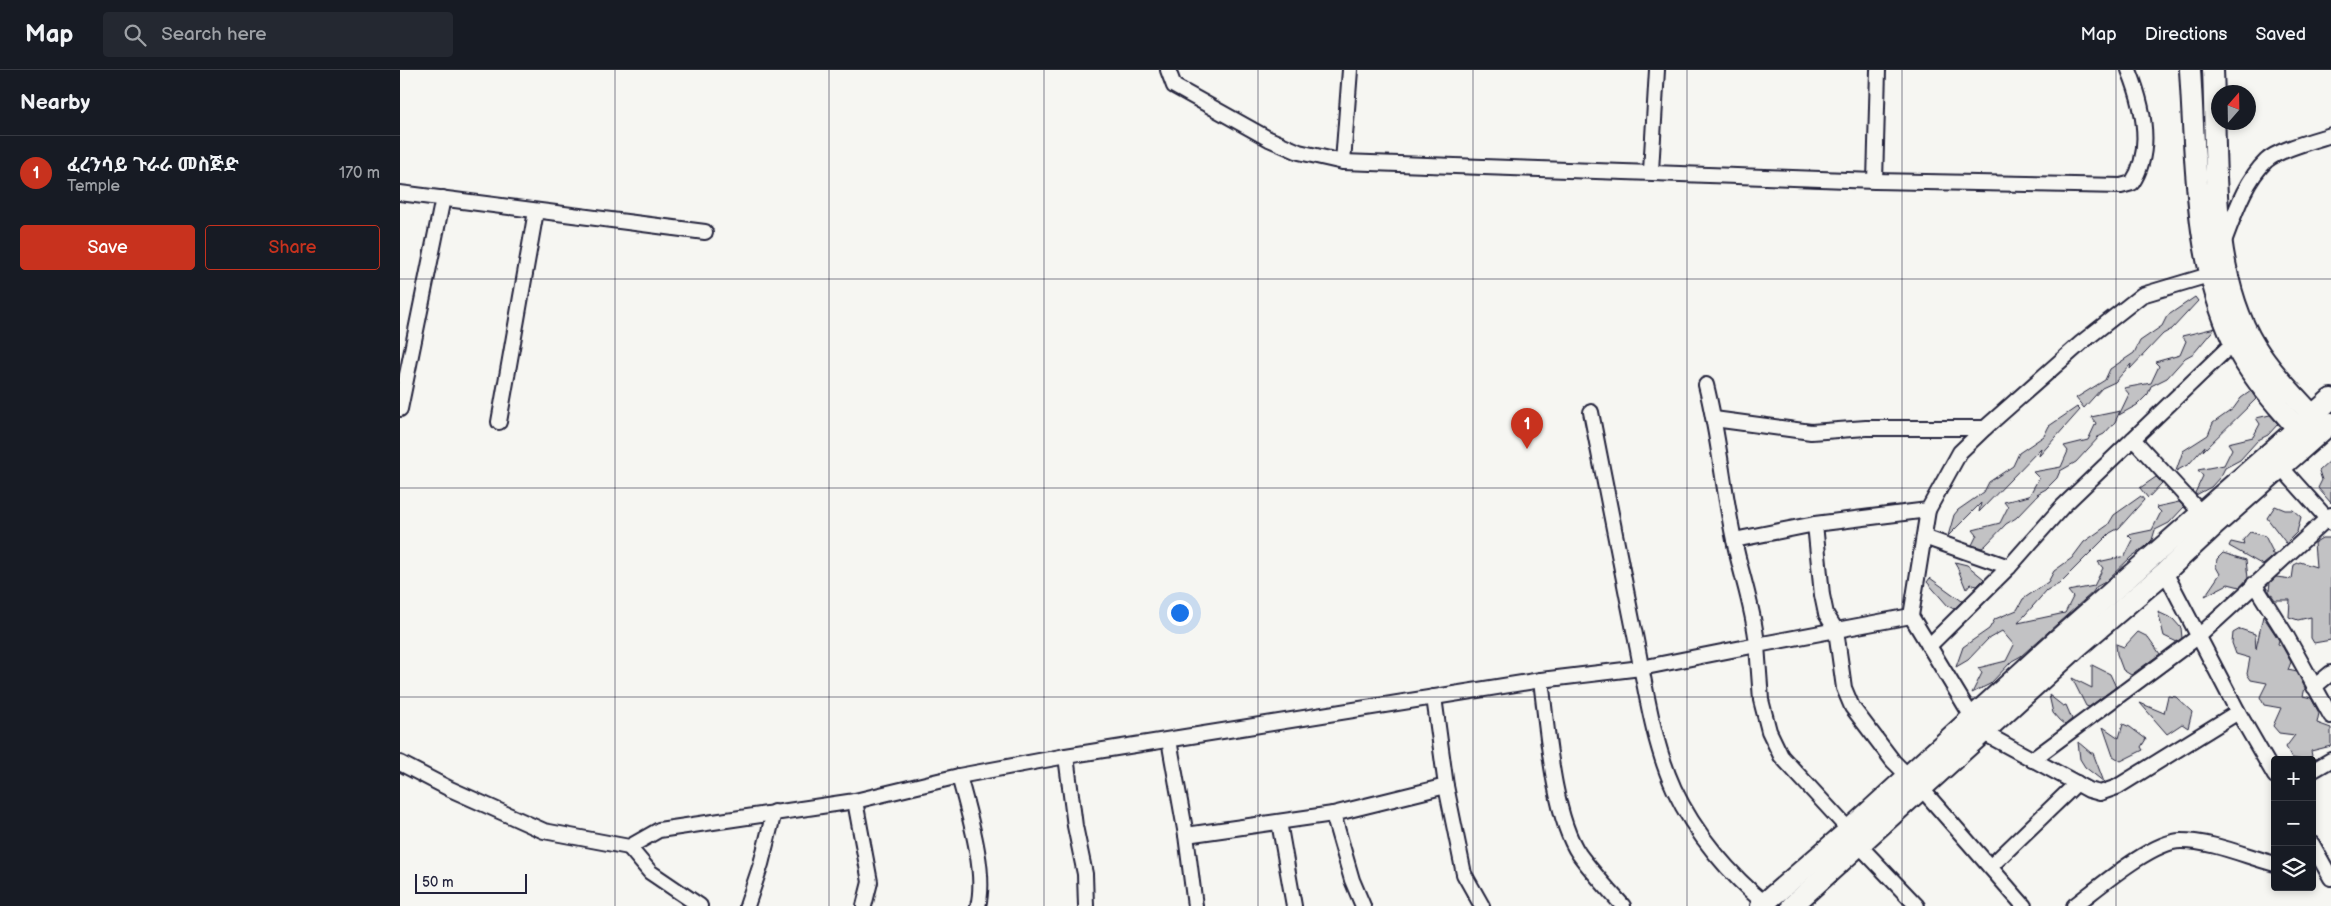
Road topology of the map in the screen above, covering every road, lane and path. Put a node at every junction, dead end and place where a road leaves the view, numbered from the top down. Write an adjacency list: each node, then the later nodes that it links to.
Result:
1 (1168, 70): 9 (street)
2 (1350, 70): 9 (street)
3 (1657, 70): 10 (street)
4 (1878, 70): 11 (street)
5 (2129, 70): 11 (street)
6 (2190, 70): 17 (street)
7 (2213, 70): 16 (street)
8 (2331, 135): 16 (street)
9 (1344, 162): 10 (street)
10 (1652, 171): 11 (street)
11 (1875, 181)
12 (400, 193): 13 (street)
13 (443, 198): 14 (street); 21 (street)
14 (536, 211): 15 (street); 24 (street)
15 (705, 232)
16 (2222, 244): 25 (street)
17 (2209, 275): 18 (street); 26 (street)
18 (2233, 343): 25 (street); 27 (street)
19 (1706, 385): 23 (street)
20 (2331, 399): 25 (street)
21 (400, 409)
22 (1591, 412): 43 (street)
23 (1714, 419): 26 (street); 34 (street)
24 (499, 422)
25 (2315, 427): 28 (street); 30 (street)
26 (1985, 428): 29 (street)
27 (2133, 439): 30 (street); 35 (street)
28 (2280, 466): 31 (street); 36 (street)
29 (1928, 510): 32 (street); 33 (street)
30 (2202, 514): 50 (street)
31 (2330, 519): 37 (street)
32 (1815, 524): 34 (street); 39 (street)
33 (1924, 537): 35 (street); 38 (street)
34 (1734, 540): 41 (street)
35 (2009, 567): 42 (street)
36 (2165, 572): 40 (street); 50 (street)
37 (2254, 584): 40 (street); 46 (street)
38 (1910, 616): 39 (street); 42 (street)
39 (1836, 630): 41 (street); 59 (street)
40 (2199, 636): 48 (street); 53 (street)
41 (1757, 645): 43 (street); 67 (street)
42 (1929, 646): 50 (street)
43 (1642, 668): 45 (street); 74 (street)
44 (2331, 673): 46 (street)
45 (1541, 680): 47 (street); 84 (street)
46 (2314, 687): 49 (street)
47 (1434, 697): 51 (street); 61 (street)
48 (2238, 712): 56 (street); 60 (street)
49 (2331, 716)
50 (1977, 725): 53 (street); 59 (street)
51 (1169, 740): 52 (street); 66 (street)
52 (1066, 756): 58 (street); 79 (street)
53 (2032, 760): 60 (street)
54 (2331, 760): 57 (street)
55 (400, 763): 69 (street)
56 (2271, 769)
57 (2316, 769)
58 (959, 776): 62 (street); 78 (street)
59 (1915, 782): 67 (street); 71 (street)
60 (2077, 783): 71 (street)
61 (1446, 786): 64 (street); 83 (street)
62 (855, 801): 63 (street); 77 (street)
63 (774, 812): 69 (street); 76 (street)
64 (1334, 814): 65 (street); 82 (street)
65 (1279, 822): 66 (street); 81 (street)
66 (1186, 835): 80 (street)
67 (1854, 837): 74 (street); 85 (street); 86 (street)
68 (2313, 846): 73 (street)
69 (629, 847): 75 (street)
70 (2271, 863): 88 (street)
71 (1990, 867): 87 (street)
72 (2316, 870): 73 (street)
73 (2329, 874)
74 (1765, 905)
75 (700, 906)
76 (747, 906)
77 (864, 906)
78 (978, 906)
79 (1086, 906)
80 (1195, 906)
81 (1294, 906)
82 (1363, 906)
83 (1482, 906)
84 (1623, 906)
85 (1792, 906)
86 (1916, 906)
87 (2024, 906)
88 (2074, 906)

